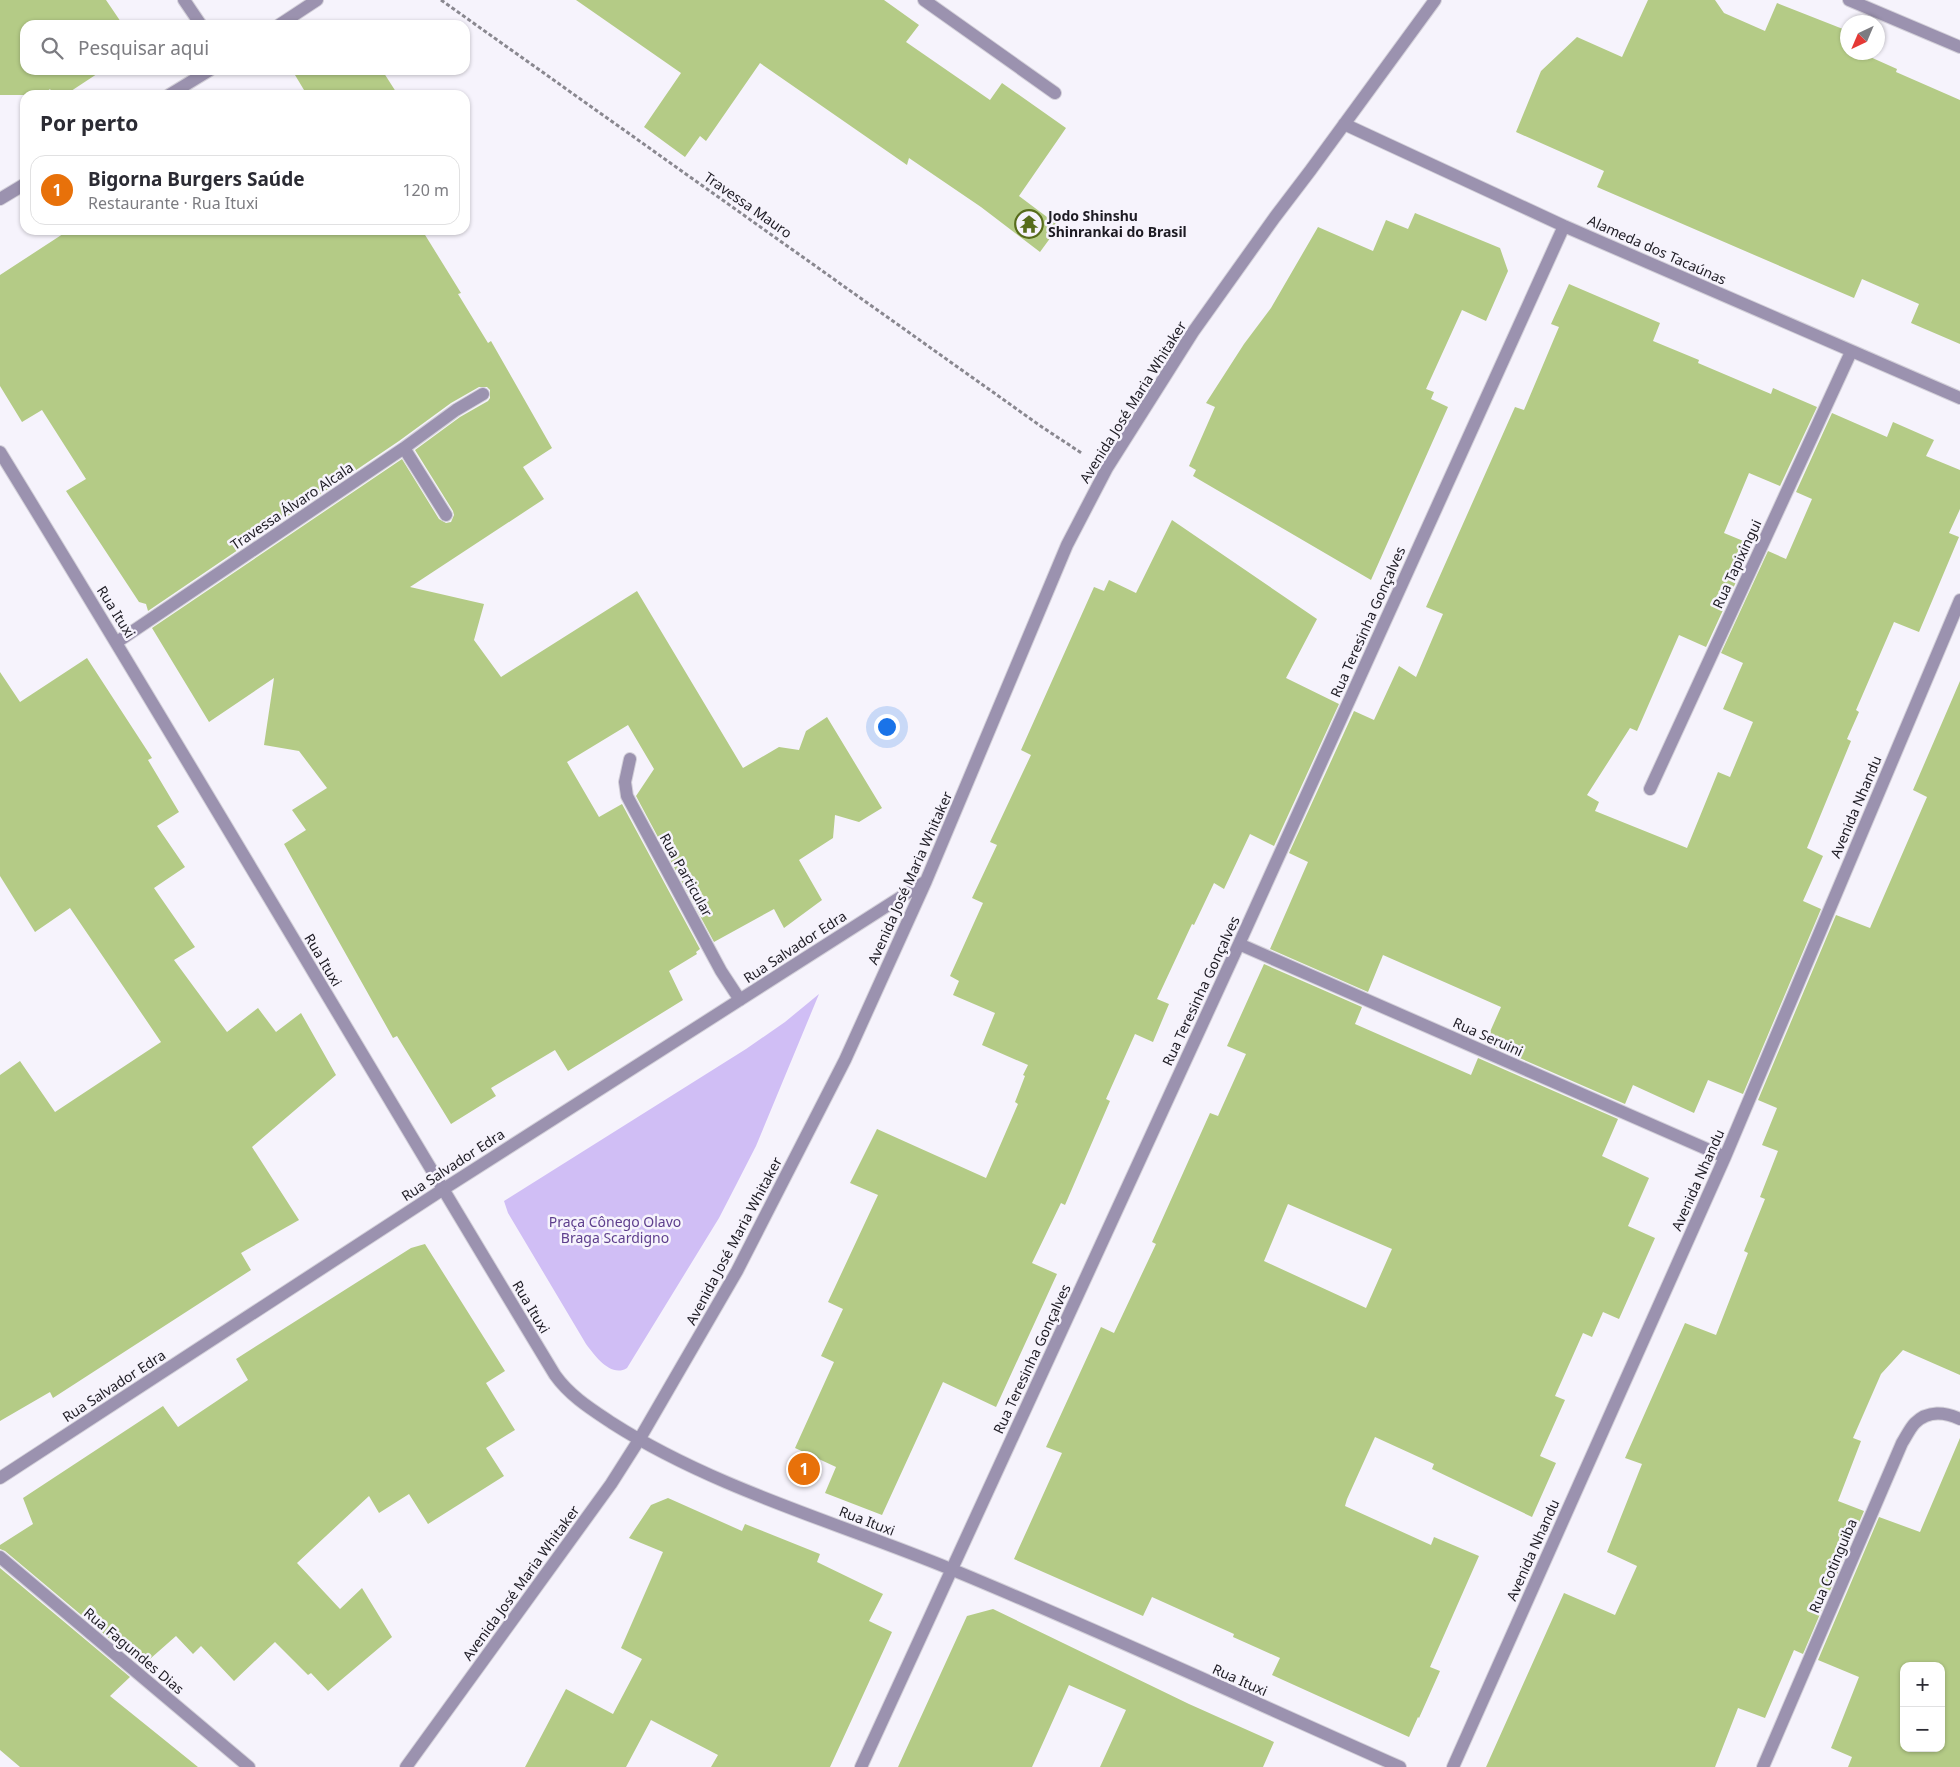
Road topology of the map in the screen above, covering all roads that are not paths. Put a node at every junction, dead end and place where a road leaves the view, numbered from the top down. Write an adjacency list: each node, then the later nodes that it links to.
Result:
1 (184, 0): 6 (street)
2 (317, 0): 7 (street)
3 (924, 0): 11 (street)
4 (1435, 0): 12 (street, Avenida José Maria Whitaker)
5 (1849, 0): 8 (street)
6 (198, 20)
7 (287, 20)
8 (1960, 47)
9 (202, 75): 10 (street)
10 (177, 90)
11 (1055, 93)
12 (1344, 124): 15 (street, Alameda dos Tacaúnas); 26 (street, Avenida José Maria Whitaker)
13 (20, 187): 14 (street)
14 (0, 199)
15 (1564, 226): 16 (street, Alameda dos Tacaúnas); 27 (street, Rua Teresinha Gonçalves)
16 (1851, 352): 18 (street, Alameda dos Tacaúnas); 25 (street, Rua Tapixingui)
17 (483, 394): 19 (street, Travessa Álvaro Alcala)
18 (1960, 398)
19 (404, 448): 21 (street); 23 (street, Travessa Álvaro Alcala)
20 (0, 452): 23 (street, Rua Ituxi)
21 (446, 515)
22 (1960, 600): 29 (street, Avenida Nhandu)
23 (117, 642): 30 (street, Rua Ituxi)
24 (630, 759): 28 (street, Rua Particular)
25 (1650, 789)
26 (926, 881): 28 (street, Rua Salvador Edra); 32 (street, Avenida José Maria Whitaker)
27 (1239, 944): 29 (street, Rua Seruini); 35 (street, Rua Teresinha Gonçalves)
28 (740, 1000): 30 (street, Rua Salvador Edra)
29 (1725, 1158): 40 (street, Avenida Nhandu)
30 (442, 1190): 32 (street, Rua Ituxi); 33 (street, Rua Salvador Edra)
31 (1960, 1419): 41 (street, Rua Cotinguiba)
32 (639, 1440): 35 (street, Rua Ituxi); 37 (street, Avenida José Maria Whitaker)
33 (0, 1478)
34 (0, 1557): 36 (street, Rua Fagundes Dias)
35 (952, 1569): 38 (street, Rua Teresinha Gonçalves); 39 (street, Rua Ituxi)
36 (249, 1767)
37 (406, 1767)
38 (861, 1767)
39 (1400, 1767)
40 (1453, 1767)
41 (1762, 1767)

